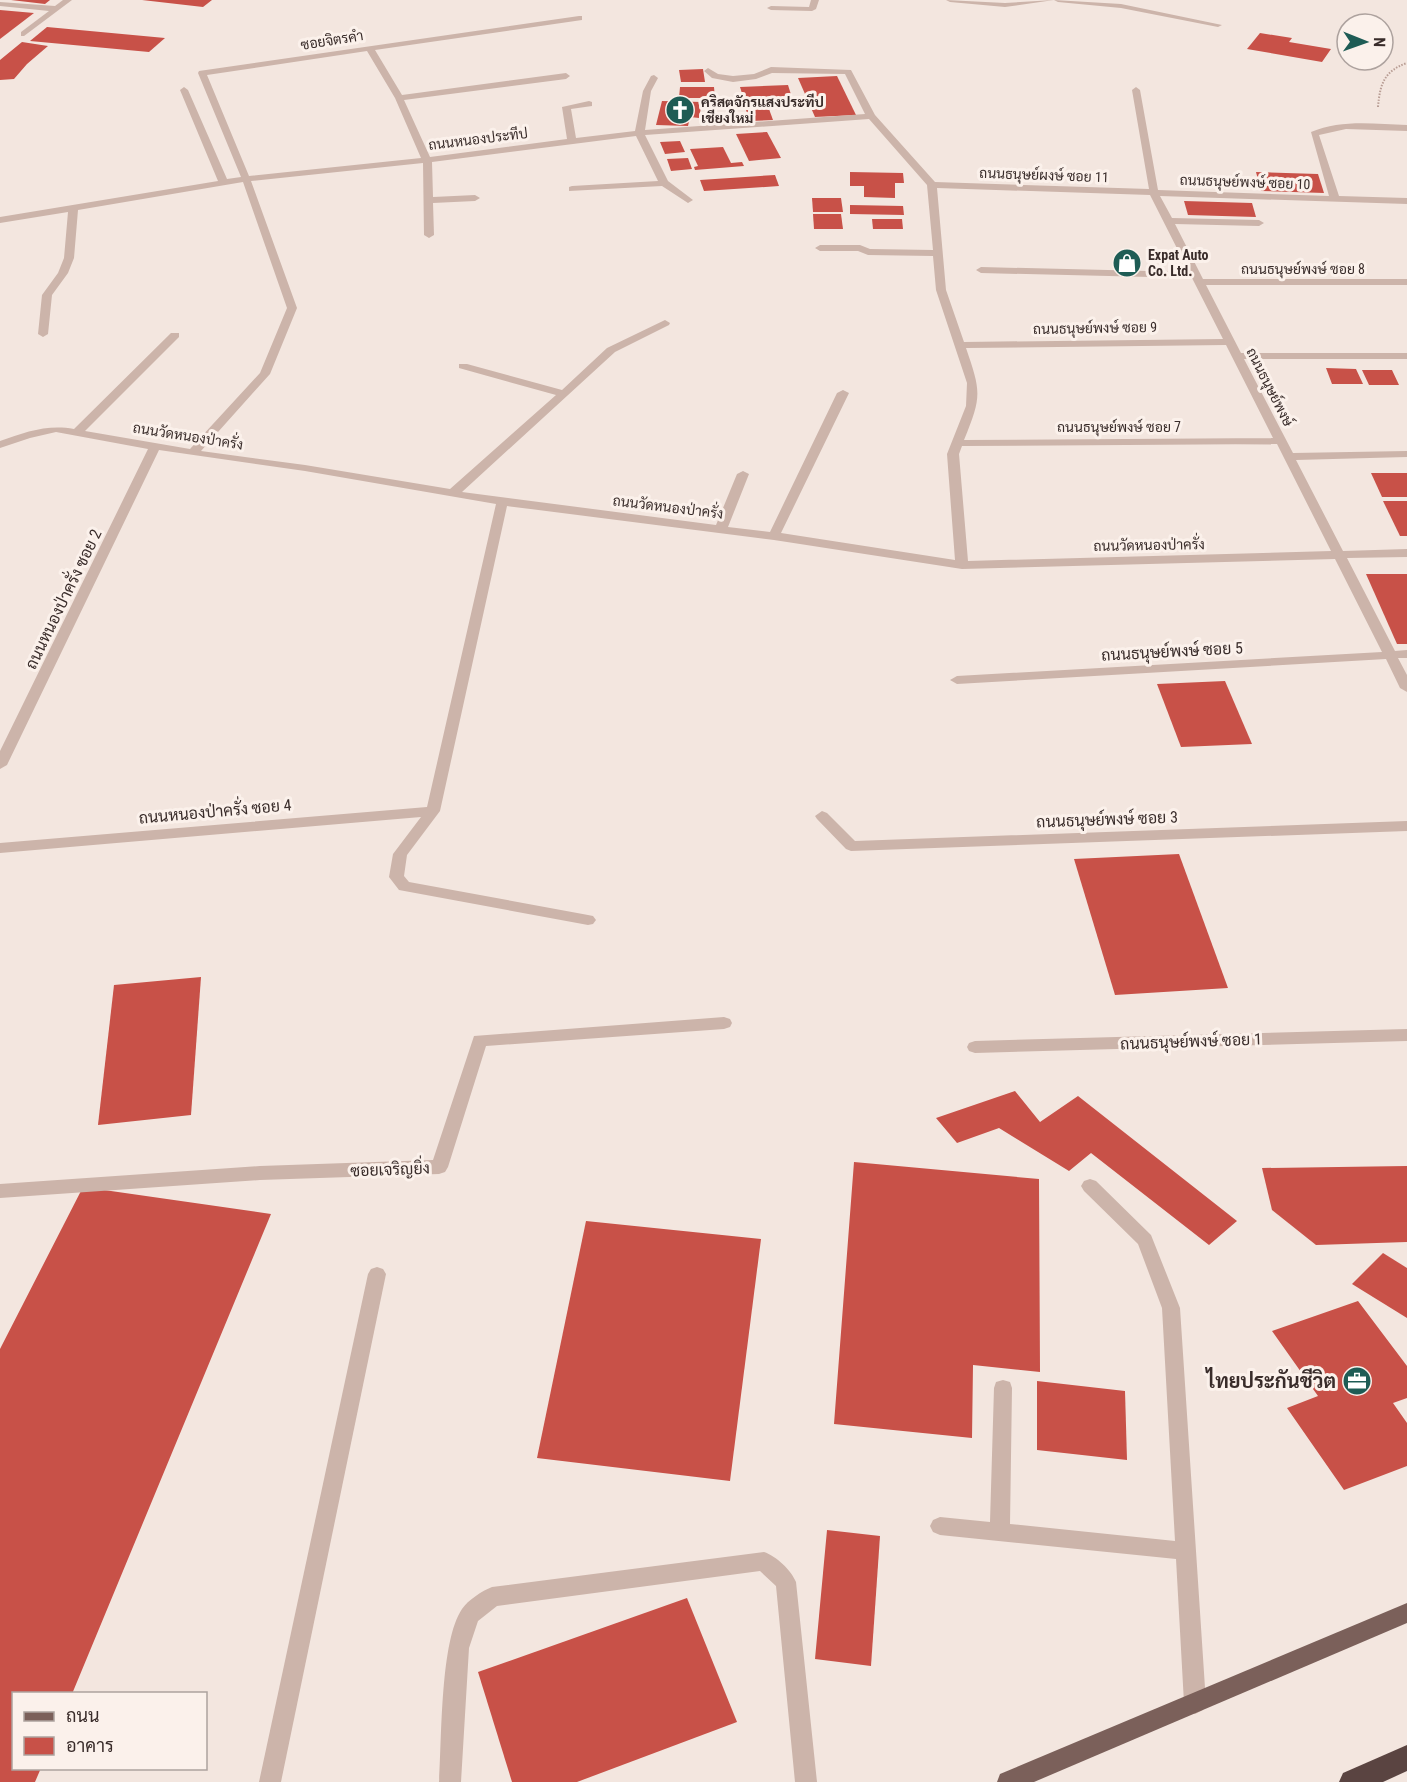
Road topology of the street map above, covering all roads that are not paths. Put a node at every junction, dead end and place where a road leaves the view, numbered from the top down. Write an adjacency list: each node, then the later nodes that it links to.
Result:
1 (68, 0): 8 (street)
2 (815, 0): 7 (street)
3 (950, 0): 4 (street)
4 (1050, 0)
5 (1059, 0): 10 (street)
6 (0, 4): 8 (street)
7 (771, 8)
8 (57, 9): 11 (street)
9 (579, 18): 12 (street, ซอยจิตรคำ)
10 (1218, 25)
11 (24, 34)
12 (369, 48): 18 (street); 25 (street, ซอยจิตรคำ)
13 (708, 70): 20 (street)
14 (566, 76): 18 (street)
15 (654, 78): 22 (street)
16 (184, 90): 26 (street)
17 (1136, 90): 30 (street, ถนนธนุษย์พงษ์)
18 (399, 98): 24 (street)
19 (589, 104): 23 (street)
20 (871, 116): 22 (street, ถนนหนองประทีป); 28 (street)
21 (1407, 128): 32 (street, ถนนธนุษย์พงษ์ ซอย 10)
22 (639, 133): 23 (street, ถนนหนองประทีป); 27 (street)
23 (572, 141): 24 (street, ถนนหนองประทีป)
24 (427, 160): 25 (street, ถนนหนองประทีป); 33 (street)
25 (246, 179): 26 (street, ถนนหนองประทีป); 61 (street)
26 (224, 183): 36 (street, ถนนหนองประทีป)
27 (664, 183): 29 (street); 34 (street)
28 (932, 185): 30 (street, ถนนธนุษย์ผงษ์ ซอย 11); 42 (street)
29 (572, 189)
30 (1154, 193): 32 (street, ถนนธนุษย์พงษ์ ซอย 10); 38 (street, ถนนธนุษย์พงษ์)
31 (475, 198): 33 (street)
32 (1335, 199): 35 (street, ถนนธนุษย์พงษ์ ซอย 10)
33 (429, 200): 40 (street)
34 (688, 200)
35 (1407, 201)
36 (73, 208): 37 (street, ถนนหนองประทีป); 47 (street)
37 (0, 220)
38 (1168, 221): 39 (street); 44 (street, ถนนธนุษย์พงษ์)
39 (1259, 223)
40 (429, 235)
41 (820, 248): 42 (street)
42 (938, 253): 50 (street)
43 (981, 270): 44 (street, ถนนธนุษย์พงษ์ ซอย 8)
44 (1198, 279): 45 (street, ถนนธนุษย์พงษ์ ซอย 8); 49 (street, ถนนธนุษย์พงษ์)
45 (1407, 282)
46 (665, 323): 55 (street)
47 (43, 334)
48 (175, 335): 56 (street)
49 (1231, 342): 50 (street, ถนนธนุษย์พงษ์ ซอย 9); 51 (street, ถนนธนุษย์พงษ์)
50 (959, 345): 58 (street)
51 (1238, 356): 52 (street); 57 (street, ถนนธนุษย์พงษ์)
52 (1407, 356)
53 (463, 366): 55 (street)
54 (843, 393): 68 (street)
55 (564, 394): 65 (street)
56 (76, 433): 59 (street, ถนนวัดหนองป่าครั่ง); 60 (street, ถนนวัดหนองป่าครั่ง)
57 (1281, 441): 58 (street, ถนนธนุษย์พงษ์ ซอย 7); 63 (street, ถนนธนุษย์พงษ์)
58 (957, 443): 71 (street)
59 (0, 445)
60 (155, 446): 61 (street, ถนนวัดหนองป่าครั่ง); 76 (street, ถนนหนองป่าครั่ง ซอย 2)
61 (193, 453): 65 (street, ถนนวัดหนองป่าครั่ง)
62 (1407, 454): 63 (street)
63 (1289, 457): 70 (street, ถนนธนุษย์พงษ์)
64 (743, 474): 67 (street)
65 (453, 494): 66 (street, ถนนวัดหนองป่าครั่ง)
66 (502, 502): 67 (street, ถนนวัดหนองป่าครั่ง); 77 (street)
67 (721, 529): 68 (street, ถนนวัดหนองป่าครั่ง)
68 (774, 536): 71 (street, ถนนวัดหนองป่าครั่ง)
69 (1407, 553): 70 (street, ถนนวัดหนองป่าครั่ง)
70 (1339, 555): 71 (street, ถนนวัดหนองป่าครั่ง); 73 (street, ถนนธนุษย์พงษ์)
71 (962, 565)
72 (1407, 654): 73 (street, ถนนธนุษย์พงษ์ ซอย 5)
73 (1390, 655): 74 (street, ถนนธนุษย์พงษ์ ซอย 5); 75 (street, ถนนธนุษย์พงษ์)
74 (957, 680)
75 (1407, 688)
76 (0, 765)
77 (434, 811): 80 (street, ถนนหนองป่าครั่ง ซอย 4); 81 (street)
78 (822, 816): 79 (street, ถนนธนุษย์พงษ์ ซอย 3)
79 (1407, 826)
80 (0, 848)
81 (588, 920)
82 (724, 1023): 86 (street, ซอยเจริญยิ่ง)
83 (1407, 1035): 84 (street, ถนนธนุษย์พงษ์ ซอย 1)
84 (975, 1047)
85 (1090, 1186): 91 (street)
86 (0, 1191)
87 (377, 1274): 95 (street)
88 (1003, 1388): 90 (street)
89 (940, 1526): 90 (street)
90 (1000, 1532): 91 (street)
91 (1186, 1551): 93 (street)
92 (1407, 1613): 93 (main road)
93 (1195, 1703): 98 (main road)
94 (1407, 1758): 99 (highway)
95 (270, 1782)
96 (450, 1782): 97 (street)
97 (806, 1782)
98 (1008, 1782)
99 (1352, 1782)

